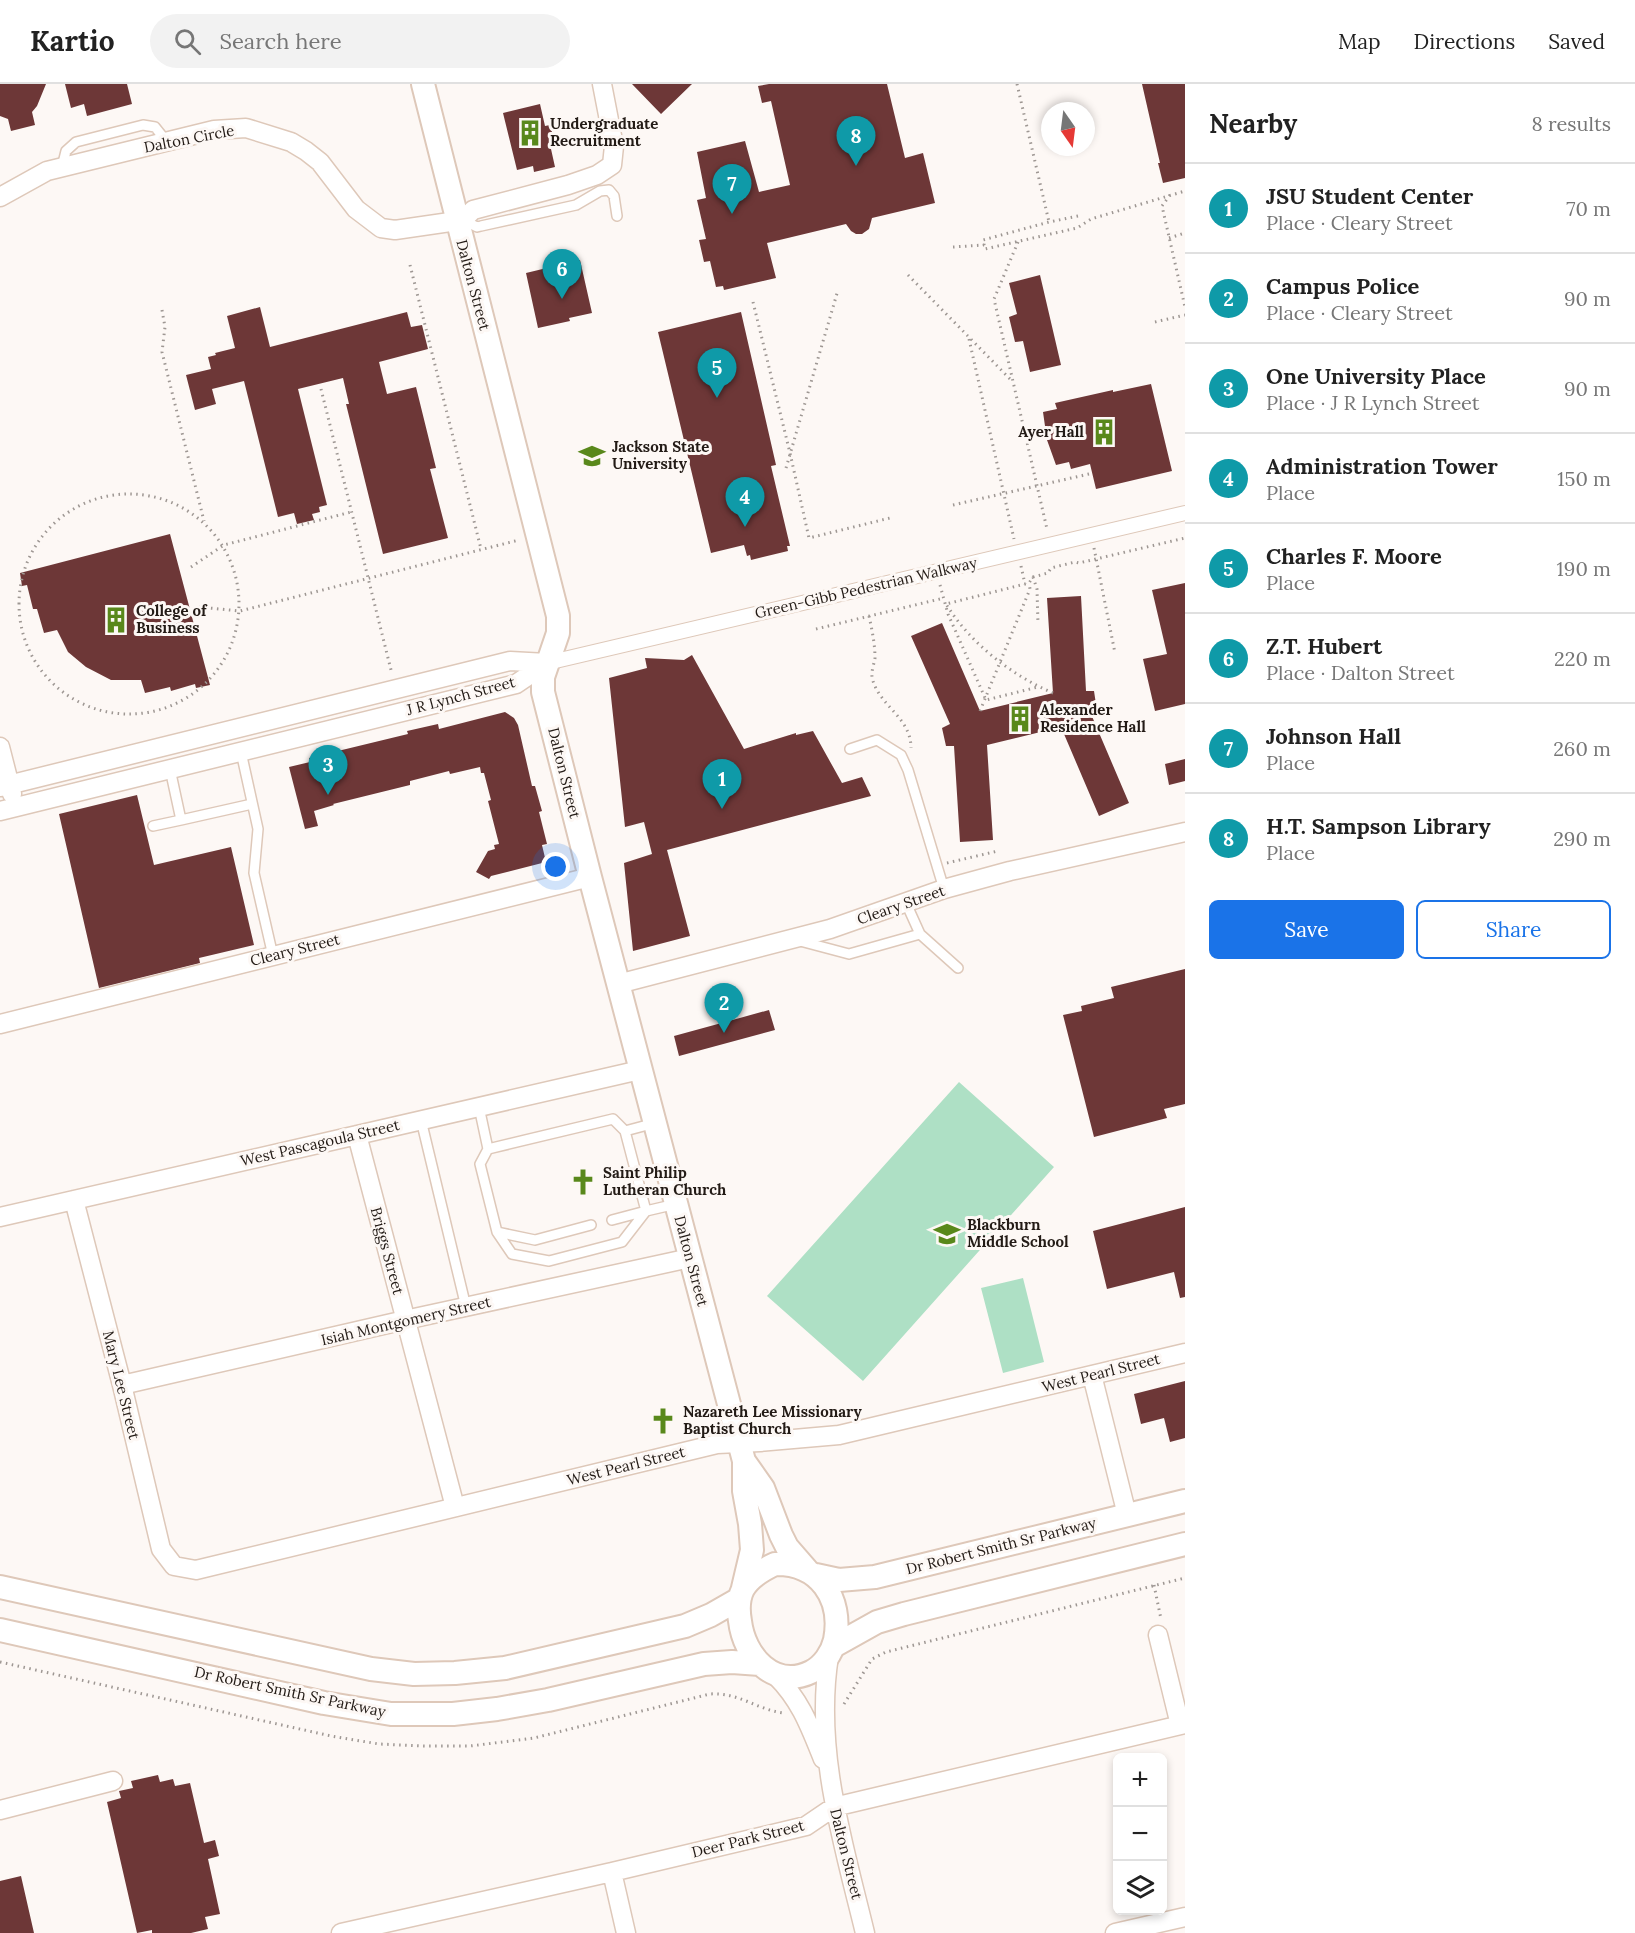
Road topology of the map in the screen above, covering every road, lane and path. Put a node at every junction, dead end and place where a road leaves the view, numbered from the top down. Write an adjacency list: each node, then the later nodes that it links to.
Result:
1 (423, 84): 9 (street, Dalton Street)
2 (602, 84): 9 (street)
3 (1017, 84): 10 (path)
4 (1185, 191): 5 (path)
5 (1170, 195): 12 (path); 13 (path)
6 (0, 196): 9 (street, Dalton Circle)
7 (617, 216): 9 (lane)
8 (1078, 216): 10 (path)
9 (460, 221): 37 (street, Dalton Street)
10 (1049, 222): 14 (path)
11 (1185, 233): 12 (path)
12 (1169, 238): 20 (path)
13 (1018, 242): 14 (path); 25 (path)
14 (984, 245): 15 (path)
15 (953, 247)
16 (410, 265): 42 (path)
17 (908, 275): 24 (path)
18 (838, 290): 27 (path)
19 (753, 302): 27 (path)
20 (1185, 307)
21 (162, 310): 36 (path)
22 (1185, 315): 23 (path)
23 (1155, 322)
24 (969, 339): 25 (path); 31 (path)
25 (1013, 383): 30 (path)
26 (321, 389): 33 (path)
27 (790, 453): 28 (path); 35 (path)
28 (786, 468)
29 (1089, 474): 30 (path)
30 (1037, 486): 31 (path); 41 (path)
31 (1004, 494): 32 (path); 43 (path)
32 (953, 506)
33 (351, 512): 40 (path); 48 (path)
34 (1185, 513): 38 (street, Green-Gibb Pedestrian Walkway)
35 (890, 518)
36 (204, 523): 40 (path); 53 (path)
37 (538, 535): 42 (path); 58 (street, Dalton Street)
38 (1091, 535): 41 (street, Green-Gibb Pedestrian Walkway); 44 (path)
39 (1185, 538): 44 (path)
40 (224, 545): 45 (path); 53 (path)
41 (1050, 545): 43 (street, Green-Gibb Pedestrian Walkway)
42 (481, 549): 48 (path)
43 (1017, 552): 46 (street, Green-Gibb Pedestrian Walkway); 49 (path)
44 (1096, 559): 47 (path); 56 (path)
45 (191, 567)
46 (936, 571): 50 (path); 58 (street, Green-Gibb Pedestrian Walkway)
47 (1033, 577): 49 (path); 54 (path)
48 (368, 578): 53 (path); 59 (path)
49 (1027, 584): 51 (path); 57 (path)
50 (944, 598): 51 (path); 55 (path)
51 (946, 604): 57 (path); 62 (path)
52 (199, 607): 53 (path)
53 (240, 611)
54 (1038, 624)
55 (816, 629)
56 (1115, 653)
57 (1000, 660): 60 (path); 62 (path)
58 (547, 663): 66 (street, J R Lynch Street); 68 (street, J R Lynch Street); 76 (street, Dalton Street)
59 (393, 676)
60 (1038, 687): 61 (path); 62 (path)
61 (1053, 693)
62 (986, 700): 63 (path)
63 (980, 711)
64 (0, 747): 68 (street)
65 (850, 749): 75 (lane)
66 (241, 752): 67 (street, J R Lynch Street); 69 (lane)
67 (170, 769): 70 (street, J R Lynch Street); 71 (lane)
68 (5, 785): 70 (street)
69 (252, 804): 71 (lane); 81 (lane)
70 (8, 809)
71 (181, 820): 72 (lane)
72 (153, 826)
73 (1185, 832): 77 (street, Cleary Street)
74 (998, 851): 75 (path)
75 (936, 866): 77 (lane)
76 (590, 877): 81 (street, Cleary Street); 83 (street, Dalton Street)
77 (944, 890): 78 (street, Cleary Street)
78 (906, 903): 79 (lane); 80 (street, Cleary Street)
79 (920, 934): 80 (lane); 82 (lane)
80 (792, 939): 83 (street, Cleary Street)
81 (273, 956): 84 (street, Cleary Street)
82 (958, 968)
83 (618, 984): 85 (street, Dalton Street)
84 (0, 1024)
85 (640, 1070): 86 (street, West Pascagoula Street); 88 (street, Dalton Street)
86 (479, 1107): 87 (street, West Pascagoula Street); 91 (lane)
87 (421, 1120): 90 (street, West Pascagoula Street); 100 (lane)
88 (655, 1123): 89 (lane); 93 (street, Dalton Street)
89 (625, 1131): 91 (lane); 94 (lane)
90 (357, 1135): 92 (street, West Pascagoula Street); 101 (street, Briggs Street)
91 (488, 1149): 98 (lane)
92 (74, 1200): 95 (street, West Pascagoula Street); 104 (street, Mary Lee Street)
93 (676, 1204): 94 (lane); 99 (street, Dalton Street)
94 (646, 1211): 96 (lane); 98 (lane)
95 (0, 1216)
96 (612, 1220)
97 (591, 1225): 98 (lane)
98 (497, 1232)
99 (690, 1258): 100 (street, Isiah Montgomery Street); 105 (street, Dalton Street)
100 (466, 1307): 101 (street, Isiah Montgomery Street)
101 (405, 1320): 104 (street, Isiah Montgomery Street); 107 (street, Briggs Street)
102 (1185, 1353): 103 (street, West Pearl Street)
103 (1092, 1376): 105 (street, West Pearl Street); 108 (street)
104 (122, 1385): 110 (street, Mary Lee Street)
105 (742, 1452): 107 (street, West Pearl Street); 111 (street, Dalton Street); 115 (street, Dalton Street)
106 (1185, 1501): 108 (street, Dr Robert Smith Sr Parkway)
107 (455, 1507): 110 (street, West Pearl Street)
108 (1127, 1515): 111 (street, Dr Robert Smith Sr Parkway)
109 (1185, 1544): 118 (street)
110 (174, 1566)
111 (812, 1573): 115 (street); 118 (street)
112 (1185, 1578): 113 (path)
113 (1154, 1585): 117 (path); 120 (path)
114 (0, 1587): 115 (street)
115 (741, 1593): 119 (street)
116 (0, 1630): 119 (street, Dr Robert Smith Sr Parkway)
117 (1158, 1635): 121 (street)
118 (831, 1651): 119 (street); 122 (street, Dalton Street)
119 (768, 1670): 122 (street, Dalton Street)
120 (839, 1706)
121 (1182, 1724): 124 (street, Deer Park Street)
122 (829, 1775): 124 (street, Dalton Street)
123 (113, 1781): 125 (street)
124 (834, 1807): 126 (street, Deer Park Street); 130 (street, Dalton Street)
125 (0, 1810)
126 (612, 1872): 128 (street, Deer Park Street); 129 (street)
127 (1185, 1917): 131 (street)
128 (341, 1933)
129 (626, 1933)
130 (865, 1933)
131 (1115, 1933)

